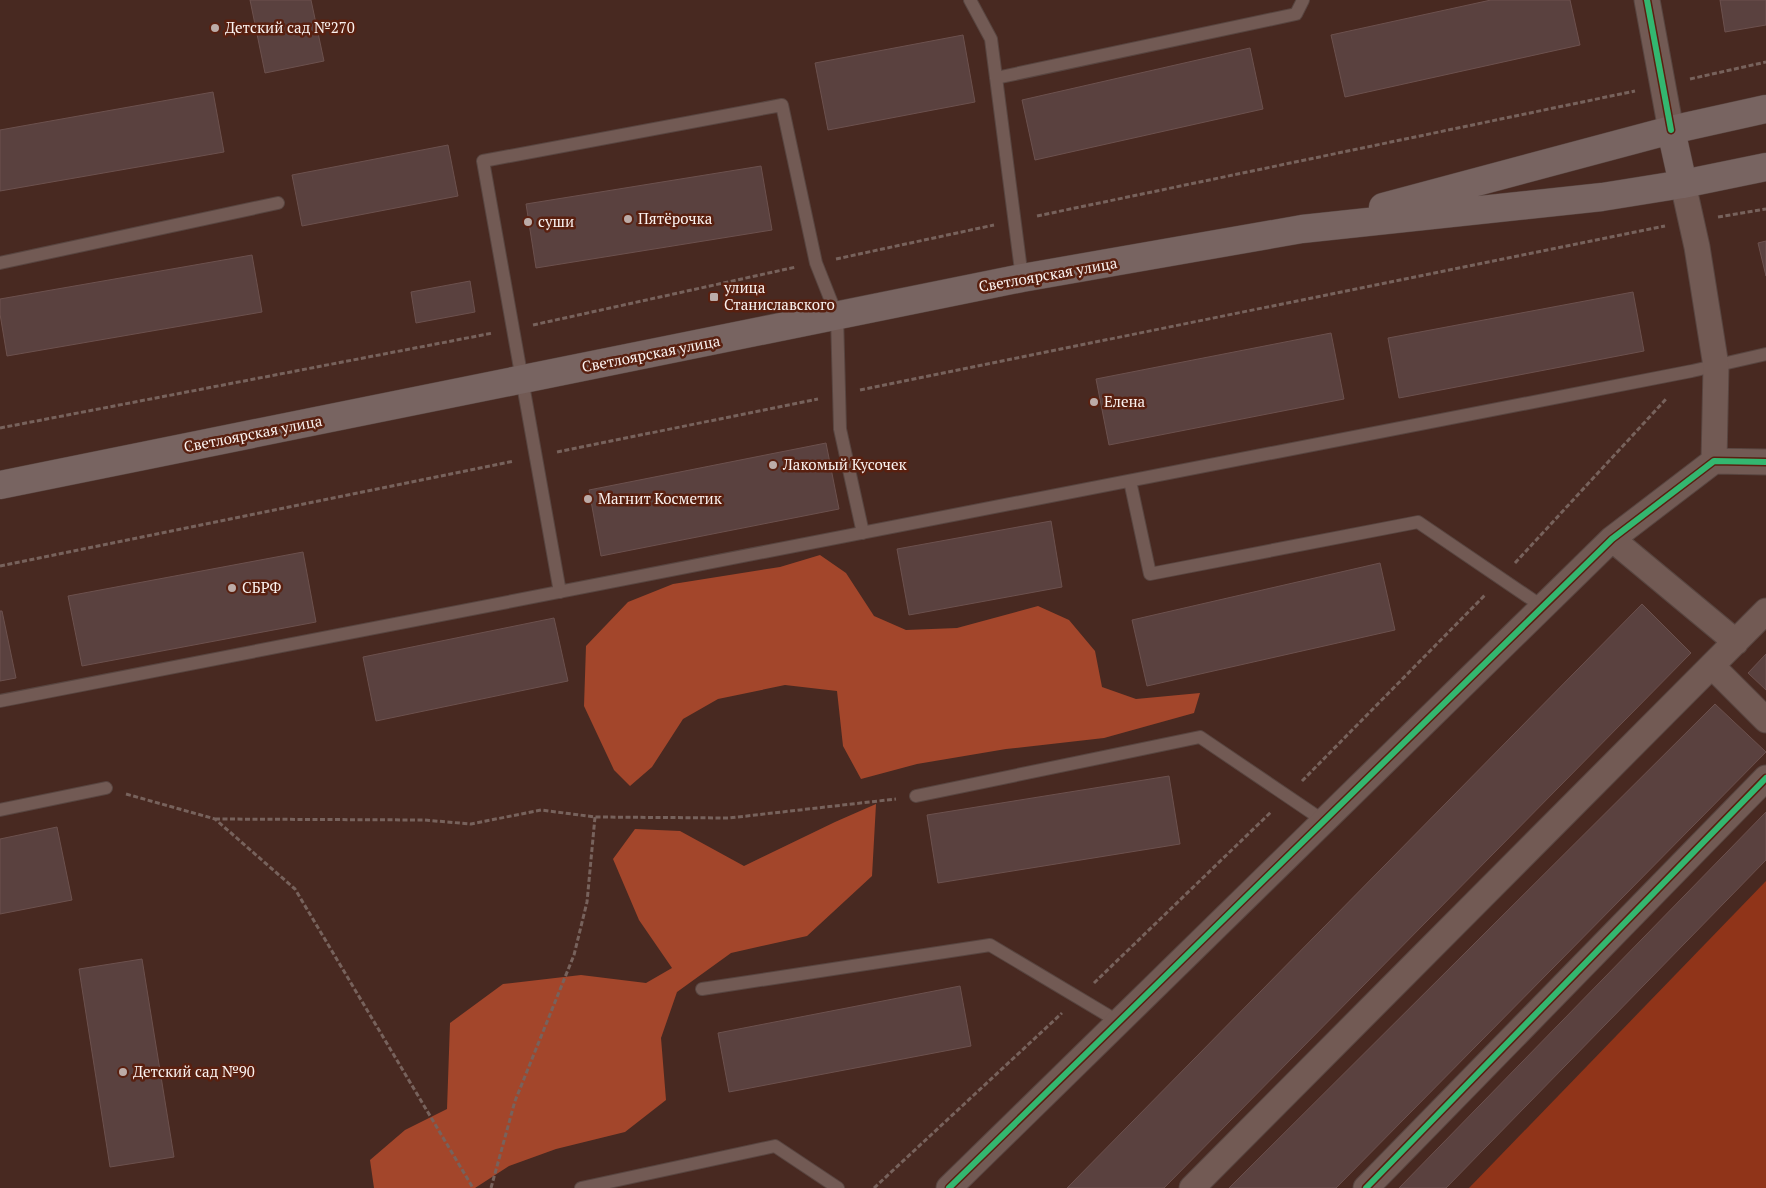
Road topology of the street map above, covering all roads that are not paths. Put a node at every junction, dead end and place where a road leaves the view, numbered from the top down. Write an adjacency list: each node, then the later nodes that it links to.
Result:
1 (970, 0): 4 (lane)
2 (1303, 0): 4 (lane)
3 (1647, 0): 6 (street)
4 (996, 78): 12 (lane)
5 (1766, 109): 6 (main road)
6 (1672, 130): 8 (main road); 10 (main road)
7 (1766, 167): 8 (main road)
8 (1683, 184): 10 (main road); 15 (street)
9 (278, 204): 11 (lane)
10 (1302, 229): 12 (main road, Светлоярская улица)
11 (0, 263)
12 (1022, 278): 13 (main road, Светлоярская улица)
13 (837, 316): 16 (main road, Светлоярская улица); 16 (lane); 21 (lane)
14 (1766, 354): 15 (lane)
15 (1716, 366): 17 (street); 19 (lane)
16 (522, 380): 20 (main road, Светлоярская улица); 23 (lane)
17 (1714, 461): 18 (street); 22 (street)
18 (1766, 462)
19 (1130, 481): 21 (lane); 24 (lane)
20 (0, 485)
21 (863, 533): 23 (lane)
22 (1612, 539): 24 (street); 26 (street)
23 (560, 592): 28 (lane)
24 (1543, 607): 34 (street)
25 (1766, 611): 26 (street)
26 (1736, 642): 27 (street)
27 (1712, 666): 29 (street); 40 (street)
28 (0, 701)
29 (1766, 720)
30 (1766, 778): 41 (street)
31 (106, 788): 33 (lane)
32 (916, 796): 34 (lane)
33 (0, 810)
34 (1324, 821): 36 (street)
35 (702, 989): 36 (lane)
36 (1119, 1022): 39 (street)
37 (581, 1188): 38 (lane)
38 (838, 1188)
39 (948, 1188)
40 (1192, 1188)
41 (1366, 1188)

